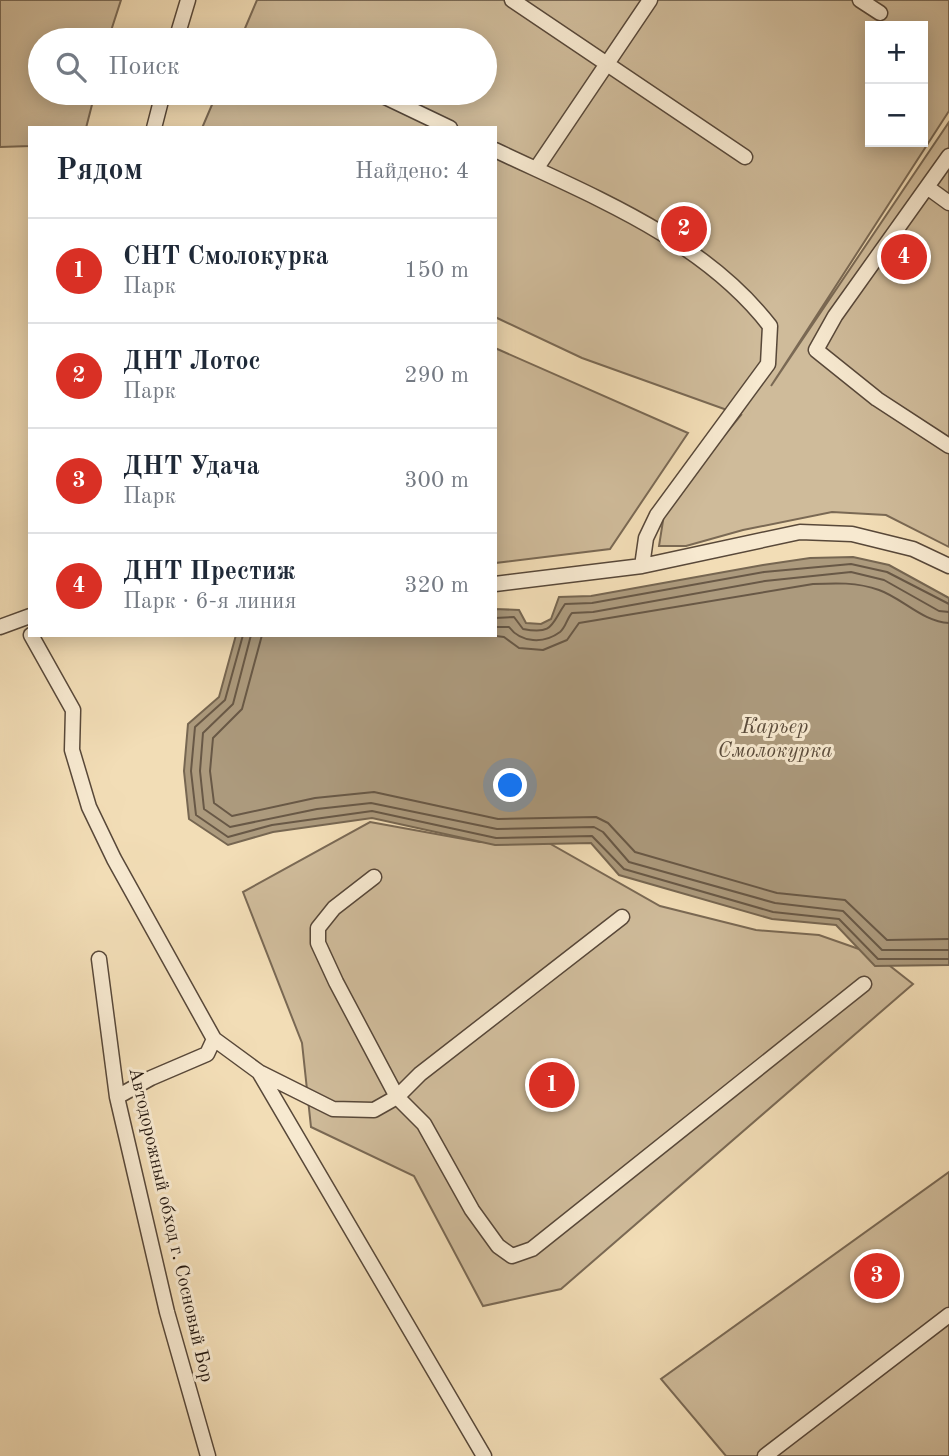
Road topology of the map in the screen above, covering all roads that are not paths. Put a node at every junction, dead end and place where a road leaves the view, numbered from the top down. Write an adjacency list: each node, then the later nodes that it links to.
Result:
1 (188, 0): 6 (street)
2 (512, 0): 7 (street)
3 (650, 0): 7 (street)
4 (860, 0): 5 (street)
5 (880, 13)
6 (180, 28)
7 (607, 62): 14 (street); 15 (street)
8 (160, 105): 10 (street)
9 (402, 105): 11 (street)
10 (155, 126)
11 (446, 126)
12 (497, 151): 15 (street)
13 (949, 156): 16 (street)
14 (746, 157)
15 (536, 169): 19 (street)
16 (927, 187): 17 (street); 18 (street)
17 (949, 203)
18 (949, 446)
19 (642, 566): 20 (street); 21 (street)
20 (949, 566)
21 (497, 584)
22 (25, 618): 23 (street)
23 (0, 627)
24 (33, 637): 29 (street)
25 (374, 877): 32 (street)
26 (622, 917): 32 (street)
27 (99, 958): 31 (street, Автодорожный обход г. Сосновый Бор)
28 (864, 985): 32 (street)
29 (214, 1039): 30 (street); 31 (street)
30 (259, 1072): 32 (street); 35 (street)
31 (117, 1097): 34 (street, Автодорожный обход г. Сосновый Бор)
32 (397, 1097)
33 (949, 1315): 36 (street)
34 (208, 1456)
35 (484, 1456)
36 (765, 1456)

